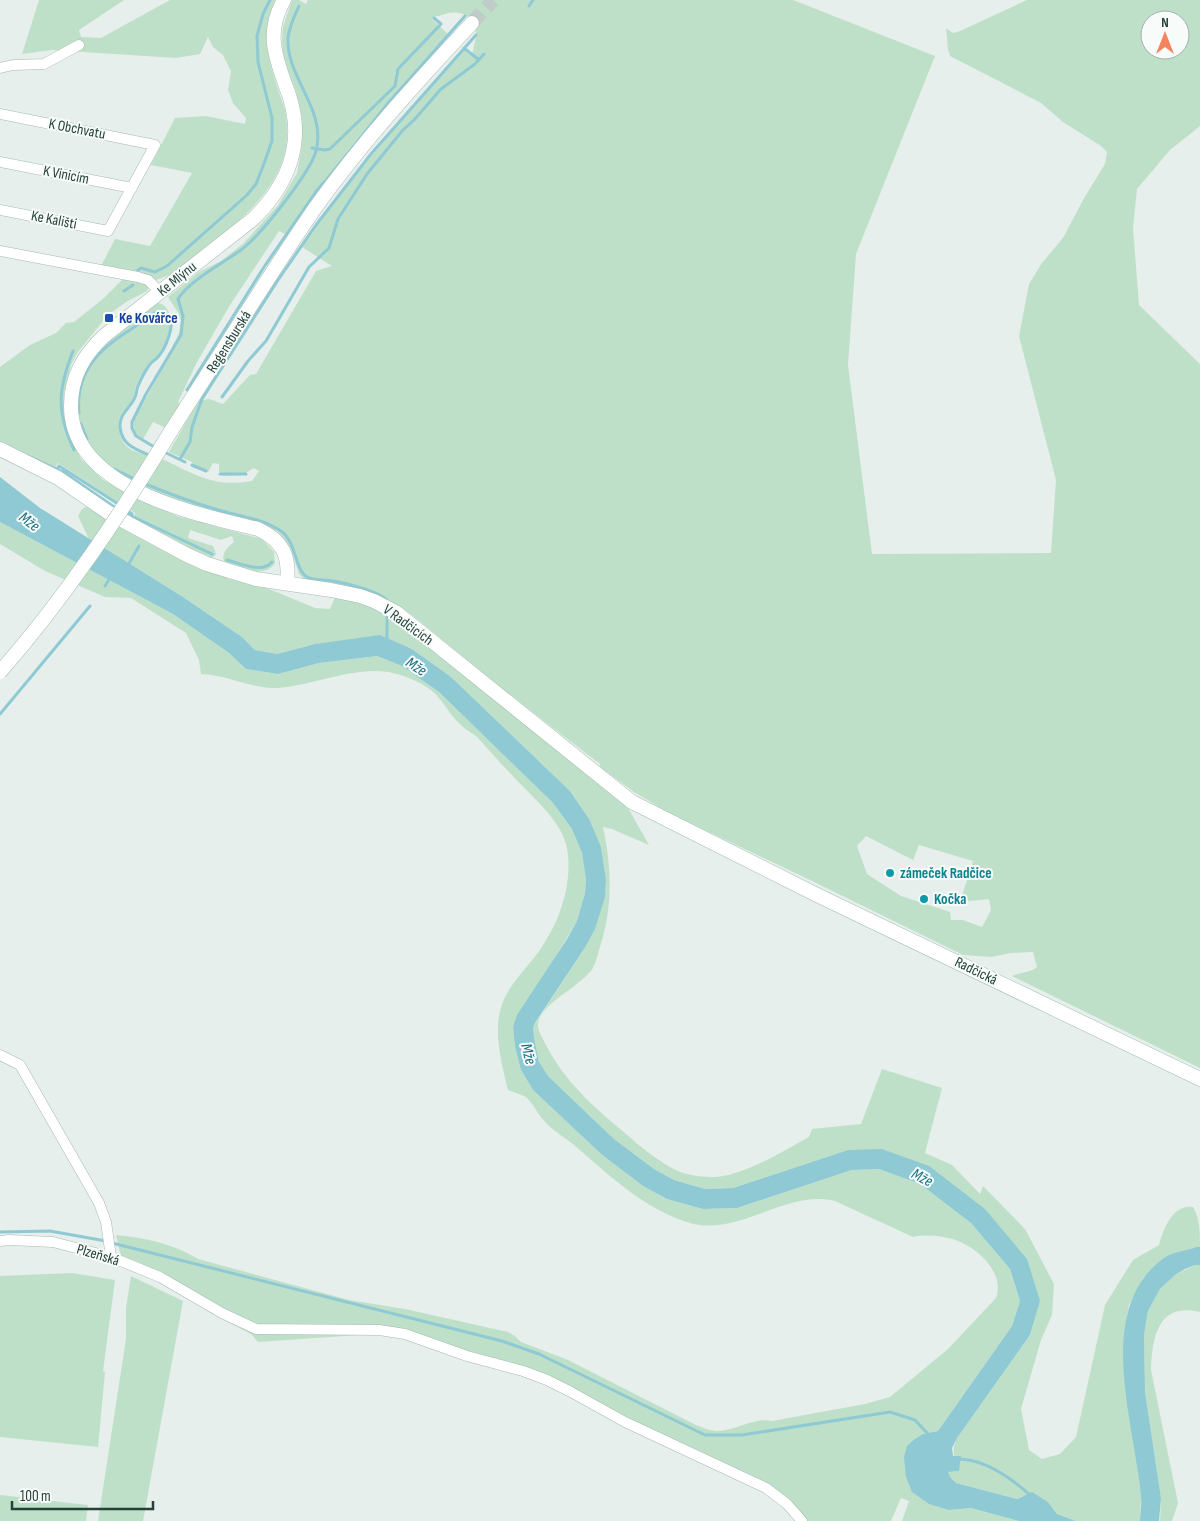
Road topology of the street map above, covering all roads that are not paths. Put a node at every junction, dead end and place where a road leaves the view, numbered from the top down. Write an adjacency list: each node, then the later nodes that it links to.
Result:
1 (284, 0): 10 (street, Ke Mlýnu)
2 (472, 23): 13 (street, Regensburská, bridge)
3 (79, 44): 4 (street)
4 (0, 68)
5 (0, 114): 7 (street, K Obchvatu)
6 (0, 162): 7 (street, K Vinicím)
7 (132, 188): 8 (street, Ke Kališti)
8 (0, 210)
9 (0, 251): 10 (street)
10 (160, 292): 12 (street, Ke Mlýnu)
11 (0, 449): 12 (street, V Radčicích)
12 (287, 583): 14 (street, V Radčicích)
13 (0, 672)
14 (752, 862): 16 (street, Radčická)
15 (0, 1055): 18 (street)
16 (1200, 1079)
17 (0, 1241): 18 (street, Plzeňská)
18 (110, 1253): 19 (street, Plzeňská)
19 (802, 1521)

